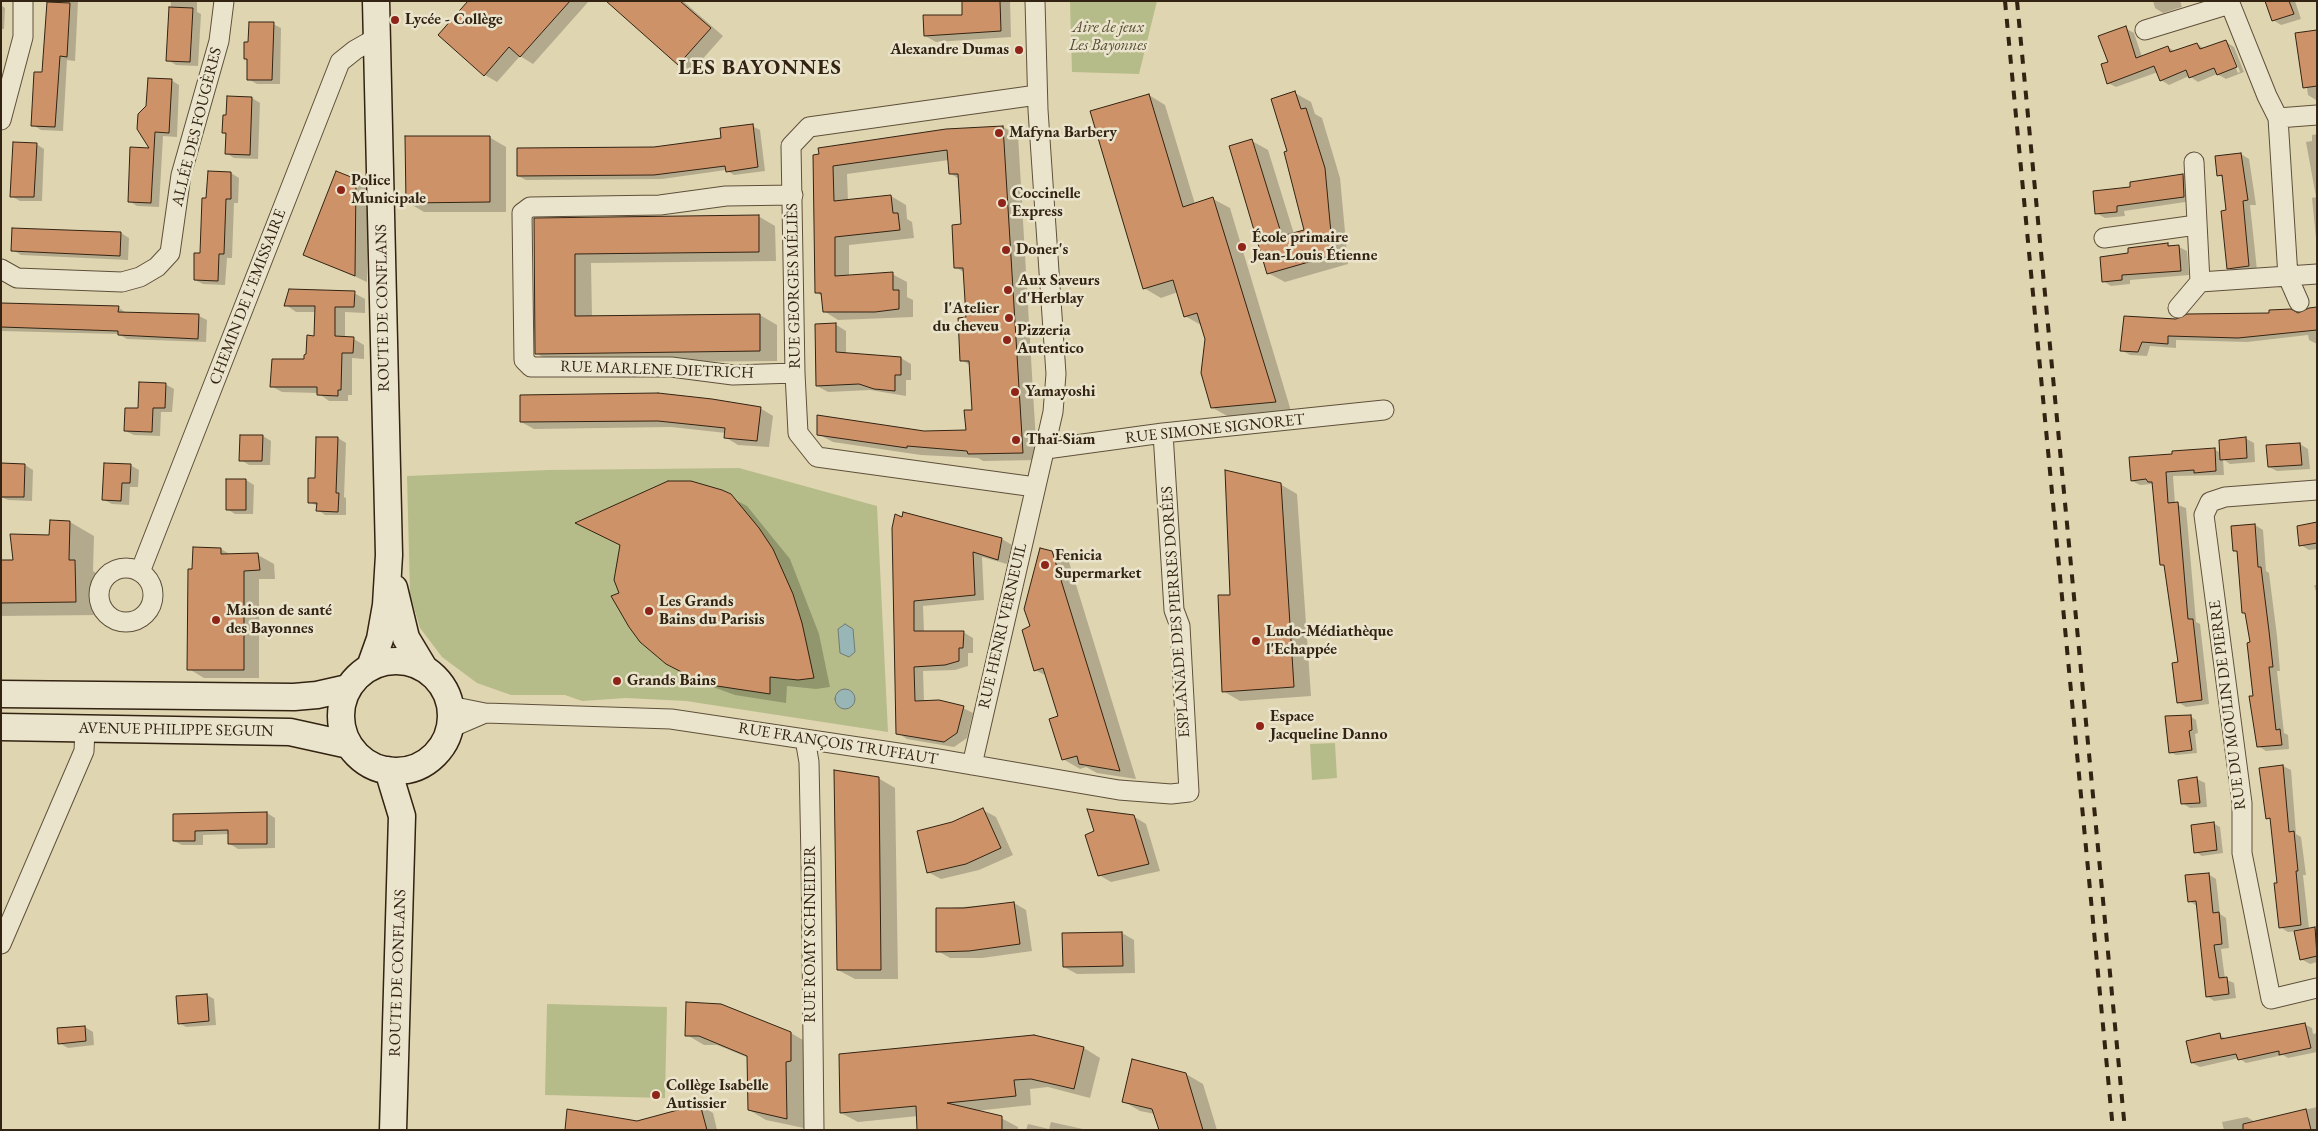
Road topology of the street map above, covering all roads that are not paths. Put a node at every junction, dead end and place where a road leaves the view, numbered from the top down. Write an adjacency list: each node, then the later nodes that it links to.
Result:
1 (23, 1): 11 (street)
2 (224, 1): 16 (street, ALLÉE DES FOUGÈRES)
3 (376, 1): 7 (main road, ROUTE DE CONFLANS)
4 (1035, 1): 8 (street, RUE HENRI VERNEUIL)
5 (2230, 2): 6 (street); 10 (street)
6 (2145, 30)
7 (376, 38): 28 (main road, ROUTE DE CONFLANS); 29 (street, CHEMIN DE L'EMISSAIRE)
8 (1037, 95): 13 (street, RUE GEORGES MÉLIÈS); 25 (street, RUE HENRI VERNEUIL)
9 (2317, 115): 10 (street)
10 (2278, 118): 18 (street)
11 (1, 120)
12 (2194, 162): 14 (street)
13 (793, 195): 22 (street, RUE GEORGES MÉLIÈS); 22 (street, RUE MARLENE DIETRICH)
14 (2196, 225): 15 (street); 19 (street)
15 (2104, 238)
16 (1, 269)
17 (2317, 274): 18 (street)
18 (2288, 277): 19 (street); 20 (street)
19 (2200, 282): 21 (street)
20 (2299, 302)
21 (2178, 308)
22 (795, 373): 26 (street, RUE GEORGES MÉLIÈS)
23 (1384, 410): 24 (street, RUE SIMONE SIGNORET)
24 (1163, 433): 25 (street, RUE SIMONE SIGNORET); 42 (street, ESPLANADE DES PIERRES DORÉES)
25 (1046, 449): 26 (street, RUE HENRI VERNEUIL)
26 (1035, 487): 40 (street, RUE HENRI VERNEUIL)
27 (2317, 490): 45 (street, RUE DU MOULIN DE PIERRE)
28 (389, 555): 30 (main road, ROUTE DE CONFLANS); 31 (main road, ROUTE DE CONFLANS)
29 (140, 572)
30 (370, 667): 31 (main road); 32 (main road)
31 (424, 668): 34 (main road)
32 (348, 688): 33 (main road, AVENUE PHILIPPE SEGUIN); 38 (main road)
33 (1, 694)
34 (450, 717): 37 (street, RUE FRANÇOIS TRUFFAUT); 39 (main road)
35 (1, 727): 36 (main road, AVENUE PHILIPPE SEGUIN)
36 (85, 729): 38 (main road, AVENUE PHILIPPE SEGUIN); 44 (street)
37 (805, 740): 40 (street, RUE FRANÇOIS TRUFFAUT); 47 (street, RUE ROMY SCHNEIDER)
38 (349, 744): 41 (main road)
39 (425, 763): 41 (main road); 43 (main road, ROUTE DE CONFLANS)
40 (972, 765): 42 (street, RUE FRANÇOIS TRUFFAUT)
41 (388, 770): 43 (main road, ROUTE DE CONFLANS)
42 (1189, 792)
43 (402, 816): 46 (main road, ROUTE DE CONFLANS)
44 (1, 944)
45 (2317, 988)
46 (392, 1130)
47 (814, 1130)

